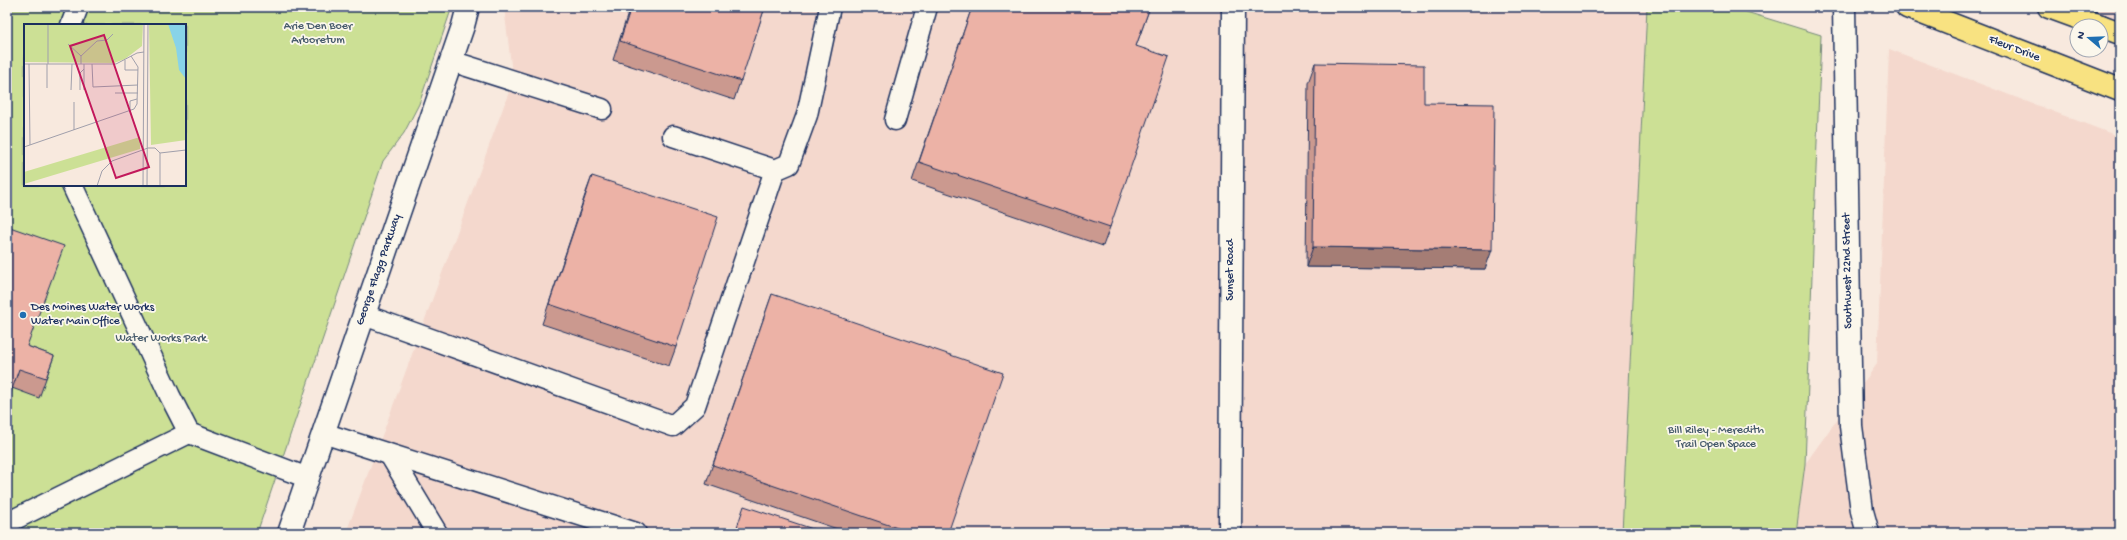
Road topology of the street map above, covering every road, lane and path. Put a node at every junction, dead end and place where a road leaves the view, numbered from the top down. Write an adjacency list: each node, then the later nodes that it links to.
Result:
1 (78, 7): 10 (lane)
2 (468, 7): 13 (street, George Flagg Parkway)
3 (830, 7): 18 (lane)
4 (927, 7): 16 (lane)
5 (1233, 7): 29 (street, Sunset Road)
6 (1844, 7): 30 (street, Southwest 22nd Street)
7 (1908, 7): 14 (main road, Fleur Drive)
8 (2049, 7): 9 (main road)
9 (2079, 18)
10 (71, 24)
11 (2109, 29): 12 (main road)
12 (2120, 33)
13 (451, 61): 15 (lane); 20 (street, George Flagg Parkway)
14 (2120, 90)
15 (602, 109)
16 (895, 120)
17 (673, 136): 18 (lane)
18 (775, 170): 20 (lane)
19 (72, 186): 21 (lane)
20 (364, 315): 22 (street, George Flagg Parkway)
21 (190, 433): 24 (lane); 25 (lane)
22 (323, 433): 23 (lane); 24 (street, George Flagg Parkway)
23 (390, 455): 27 (lane); 28 (lane)
24 (308, 478): 26 (street, George Flagg Parkway)
25 (7, 523)
26 (289, 533)
27 (437, 533)
28 (636, 533)
29 (1230, 533)
30 (1868, 533)

